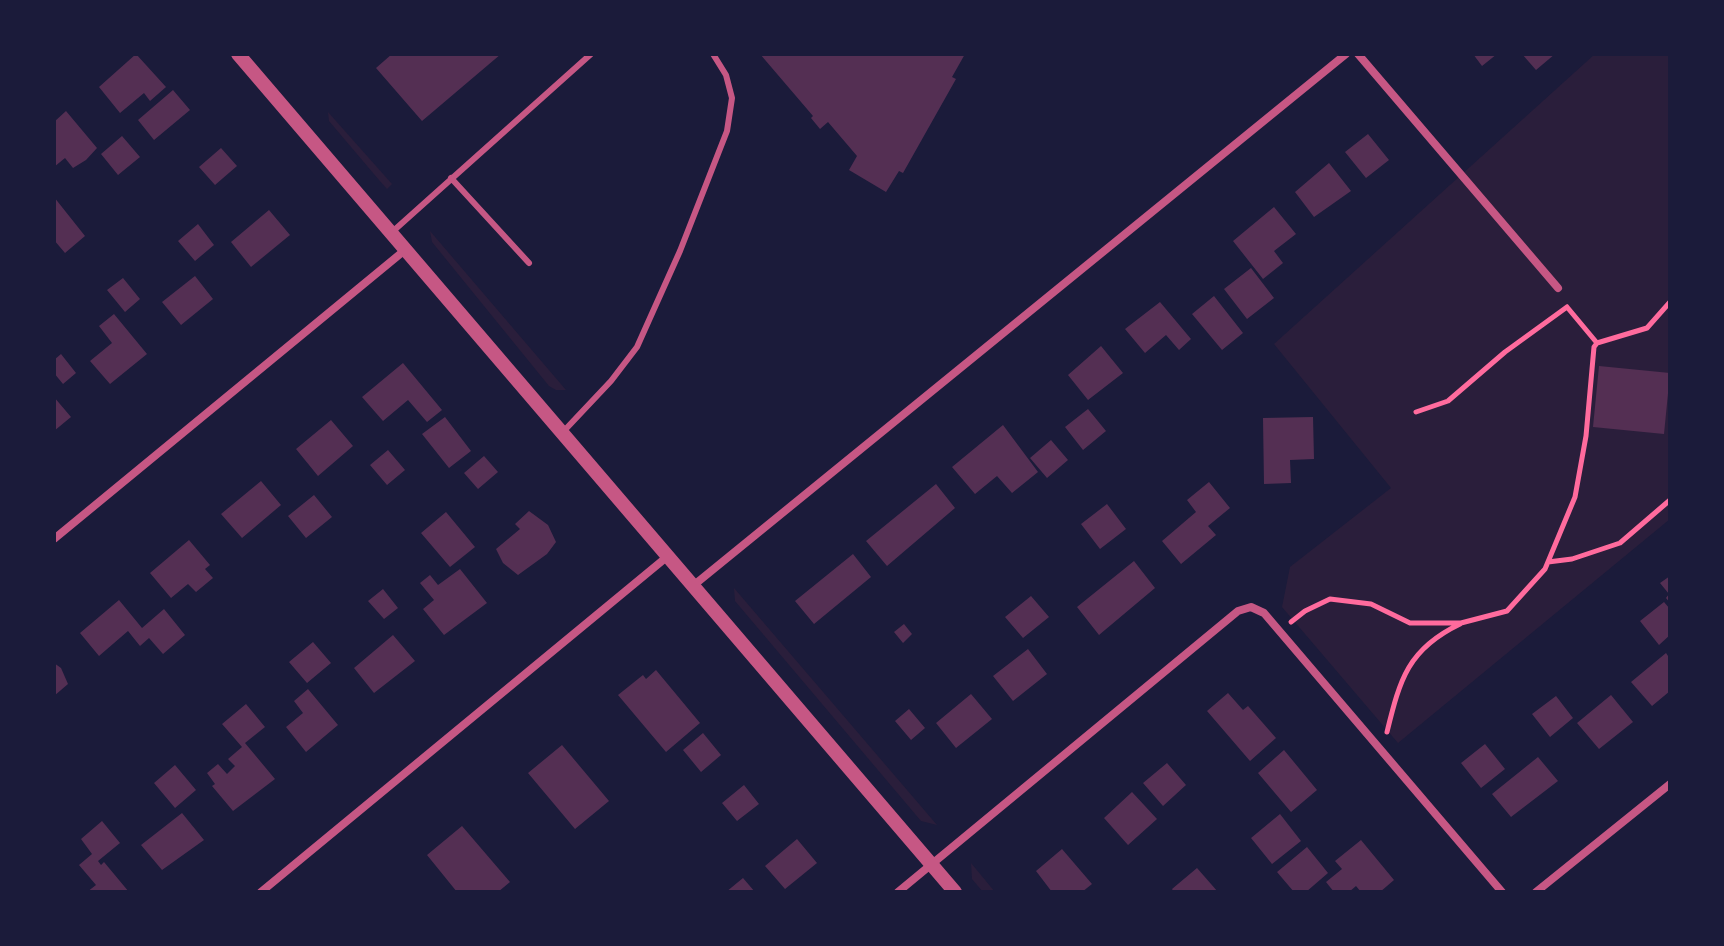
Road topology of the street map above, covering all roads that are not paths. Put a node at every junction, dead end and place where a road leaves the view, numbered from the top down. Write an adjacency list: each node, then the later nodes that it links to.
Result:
1 (238, 54): 7 (street)
2 (591, 54): 6 (lane)
3 (713, 54): 11 (lane)
4 (1346, 54): 14 (street)
5 (1358, 54): 10 (street)
6 (451, 178): 7 (lane); 9 (lane)
7 (391, 233): 8 (street)
8 (405, 250): 11 (street); 12 (street)
9 (529, 263)
10 (1558, 288)
11 (562, 433): 13 (street)
12 (54, 539)
13 (668, 555): 14 (street); 17 (street)
14 (694, 585): 16 (street)
15 (1670, 784): 21 (street)
16 (931, 864): 18 (street); 19 (street); 20 (street)
17 (261, 892)
18 (898, 892)
19 (955, 892)
20 (1502, 892)
21 (1536, 892)

